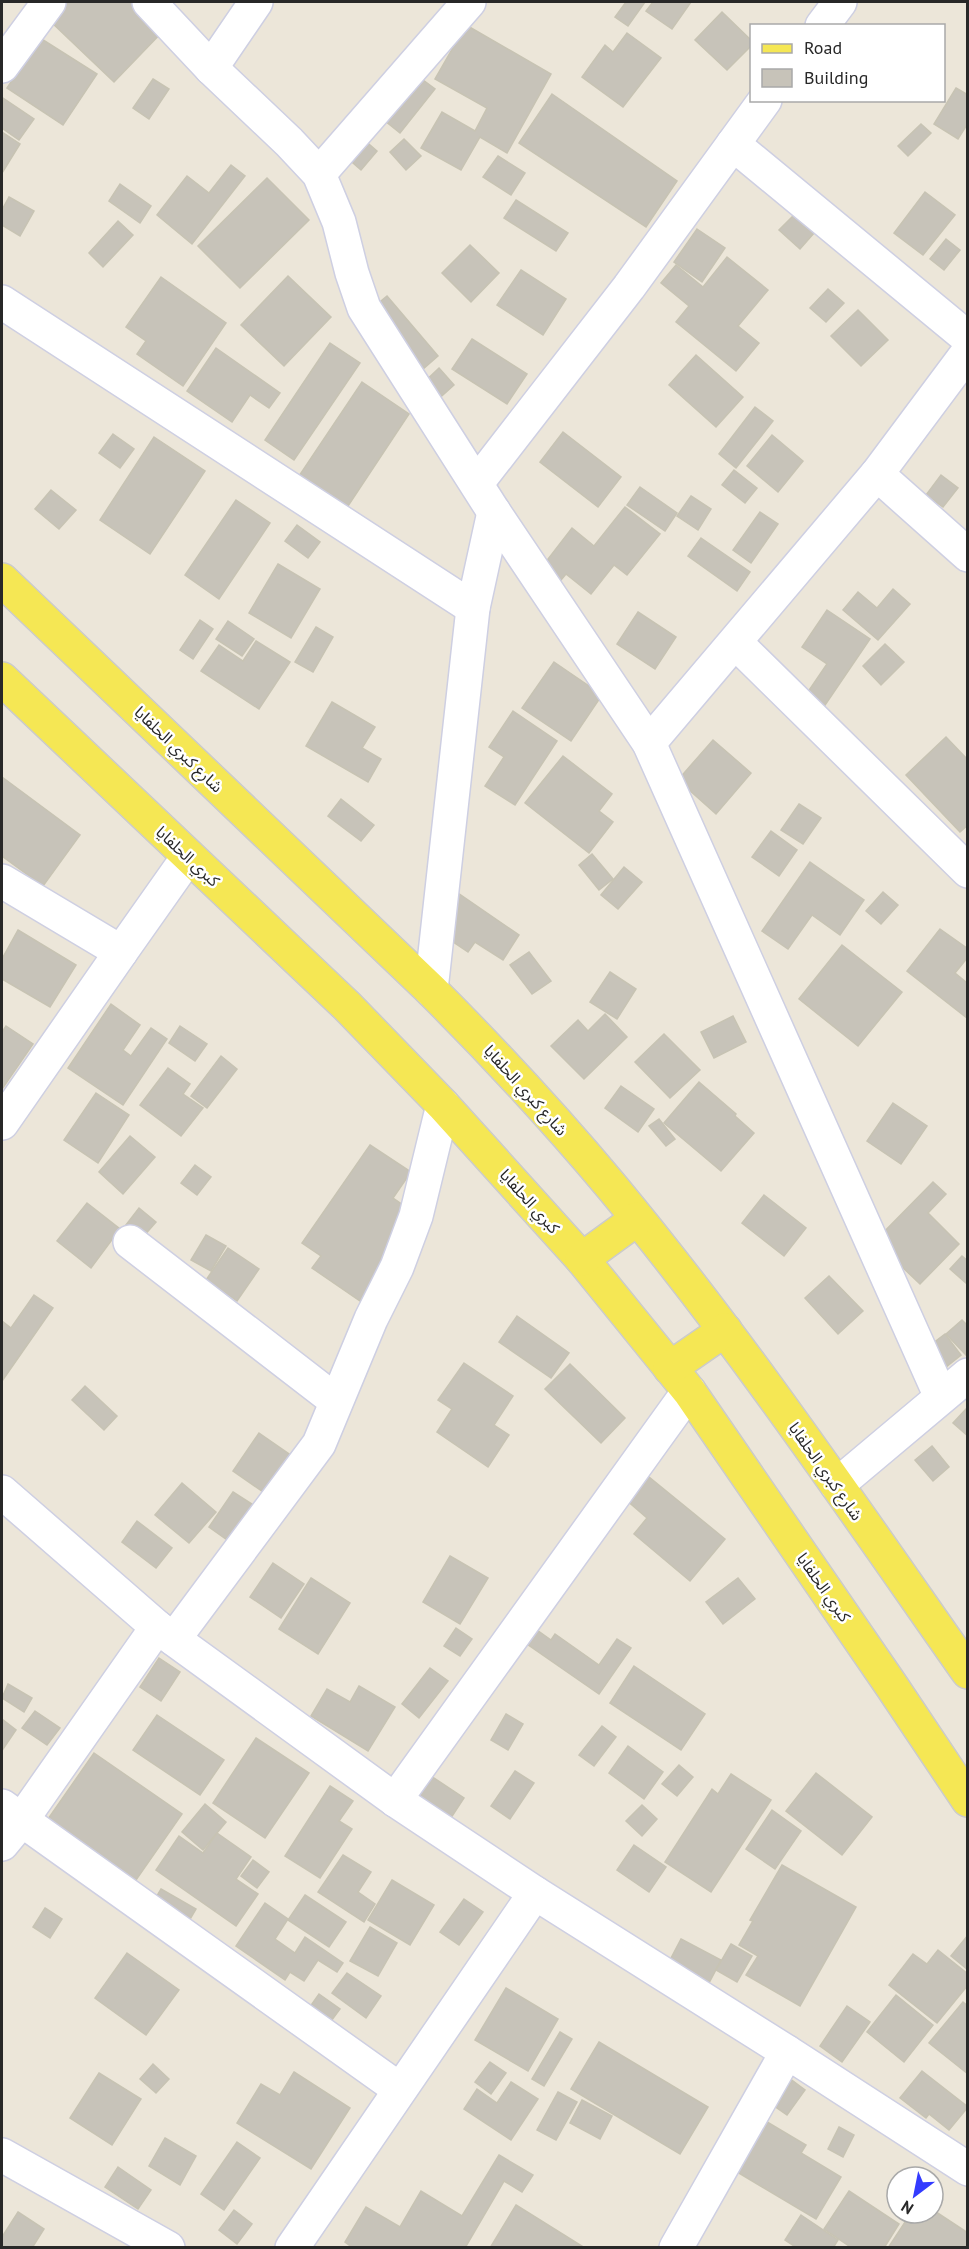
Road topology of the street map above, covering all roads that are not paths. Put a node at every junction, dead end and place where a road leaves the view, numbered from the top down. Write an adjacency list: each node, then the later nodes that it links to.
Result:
1 (50, 2): 7 (street)
2 (149, 2): 8 (street)
3 (256, 2): 8 (street)
4 (469, 2): 11 (street)
5 (840, 2): 6 (street)
6 (824, 24)
7 (2, 66)
8 (211, 68): 11 (street)
9 (764, 102): 10 (street)
10 (733, 144): 13 (street); 16 (street)
11 (319, 174): 16 (street)
12 (2, 302): 20 (street)
13 (968, 338)
14 (968, 352): 15 (street)
15 (877, 474): 18 (street); 21 (street)
16 (477, 483): 17 (street)
17 (494, 512): 20 (street); 23 (street)
18 (968, 555)
19 (2, 580): 28 (main road, شارع كبري الحلفايا)
20 (473, 608): 28 (street)
21 (736, 643): 23 (street); 25 (street)
22 (2, 679): 24 (main road, كبري الحلفايا)
23 (649, 743): 37 (street)
24 (188, 857): 27 (street); 29 (main road, كبري الحلفايا)
25 (968, 871)
26 (2, 881): 27 (street)
27 (121, 952): 30 (street)
28 (431, 990): 31 (main road, شارع كبري الحلفايا)
29 (443, 1105): 33 (main road, كبري الحلفايا); 38 (street)
30 (2, 1123)
31 (637, 1219): 33 (main road); 34 (main road, شارع كبري الحلفايا)
32 (130, 1242): 38 (street)
33 (582, 1259): 36 (main road, كبري الحلفايا)
34 (725, 1330): 36 (main road); 39 (main road, شارع كبري الحلفايا)
35 (968, 1376): 37 (street)
36 (679, 1379): 43 (street); 44 (main road, كبري الحلفايا)
37 (941, 1397): 39 (street)
38 (336, 1401): 41 (street)
39 (837, 1485): 42 (main road, شارع كبري الحلفايا)
40 (2, 1492): 41 (street)
41 (165, 1633): 43 (street); 45 (street)
42 (968, 1672)
43 (394, 1800): 46 (street)
44 (968, 1800)
45 (8, 1824): 48 (street)
46 (535, 1893): 47 (street); 48 (street)
47 (787, 2052): 50 (street); 53 (street)
48 (399, 2089): 52 (street)
49 (2, 2155): 51 (street)
50 (968, 2169)
51 (168, 2247)
52 (292, 2247)
53 (676, 2247)

